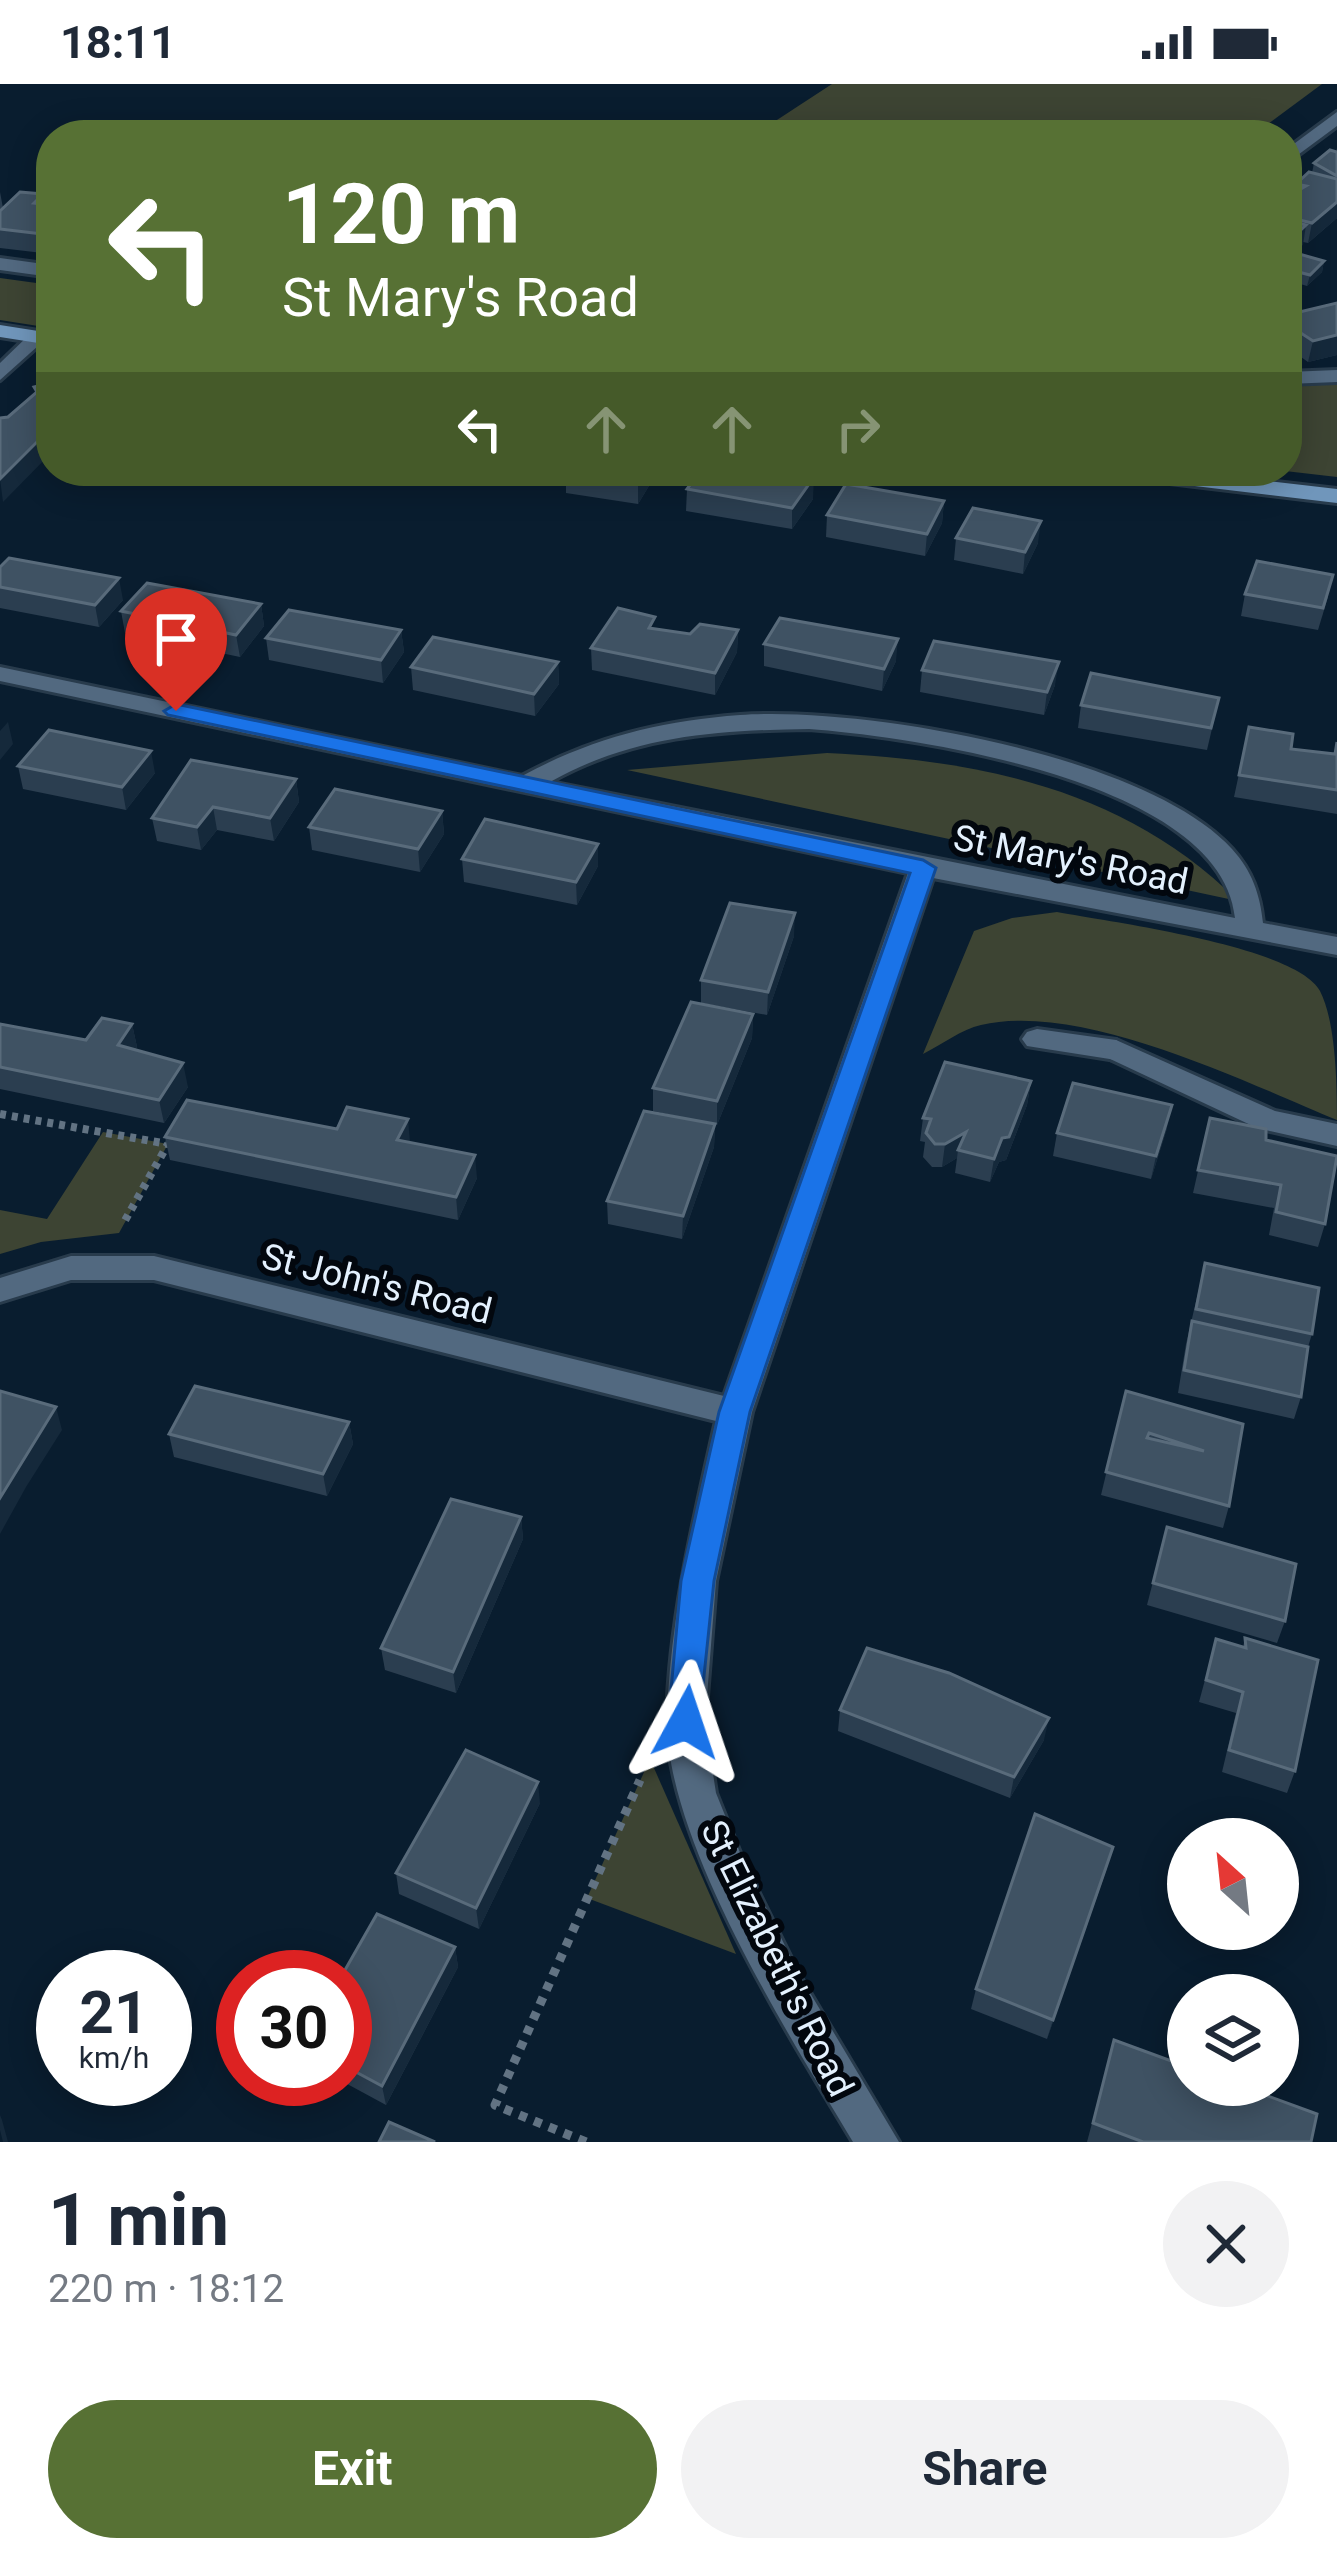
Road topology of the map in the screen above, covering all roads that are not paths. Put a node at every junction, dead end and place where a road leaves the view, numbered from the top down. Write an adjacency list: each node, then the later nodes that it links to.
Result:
1 (1337, 117): 2 (street)
2 (1328, 134): 3 (street)
3 (1302, 149)
4 (0, 265): 5 (street)
5 (36, 269)
6 (0, 331): 7 (main road)
7 (36, 337)
8 (36, 345): 9 (street)
9 (0, 374)
10 (1337, 376): 11 (street)
11 (1302, 377)
12 (1253, 486): 13 (main road)
13 (1337, 496)
14 (0, 674): 15 (street, St Mary's Road)
15 (526, 784): 16 (street, St Mary's Road); 17 (street, St Mary's Road)
16 (923, 868): 17 (street, St Mary's Road); 22 (street, St Elizabeth's Road)
17 (1250, 929): 18 (street, St Mary's Road)
18 (1337, 946)
19 (1037, 1039): 20 (street)
20 (1337, 1135)
21 (0, 1289): 22 (street, St John's Road)
22 (735, 1412): 23 (street, St Elizabeth's Road)
23 (877, 2142)

